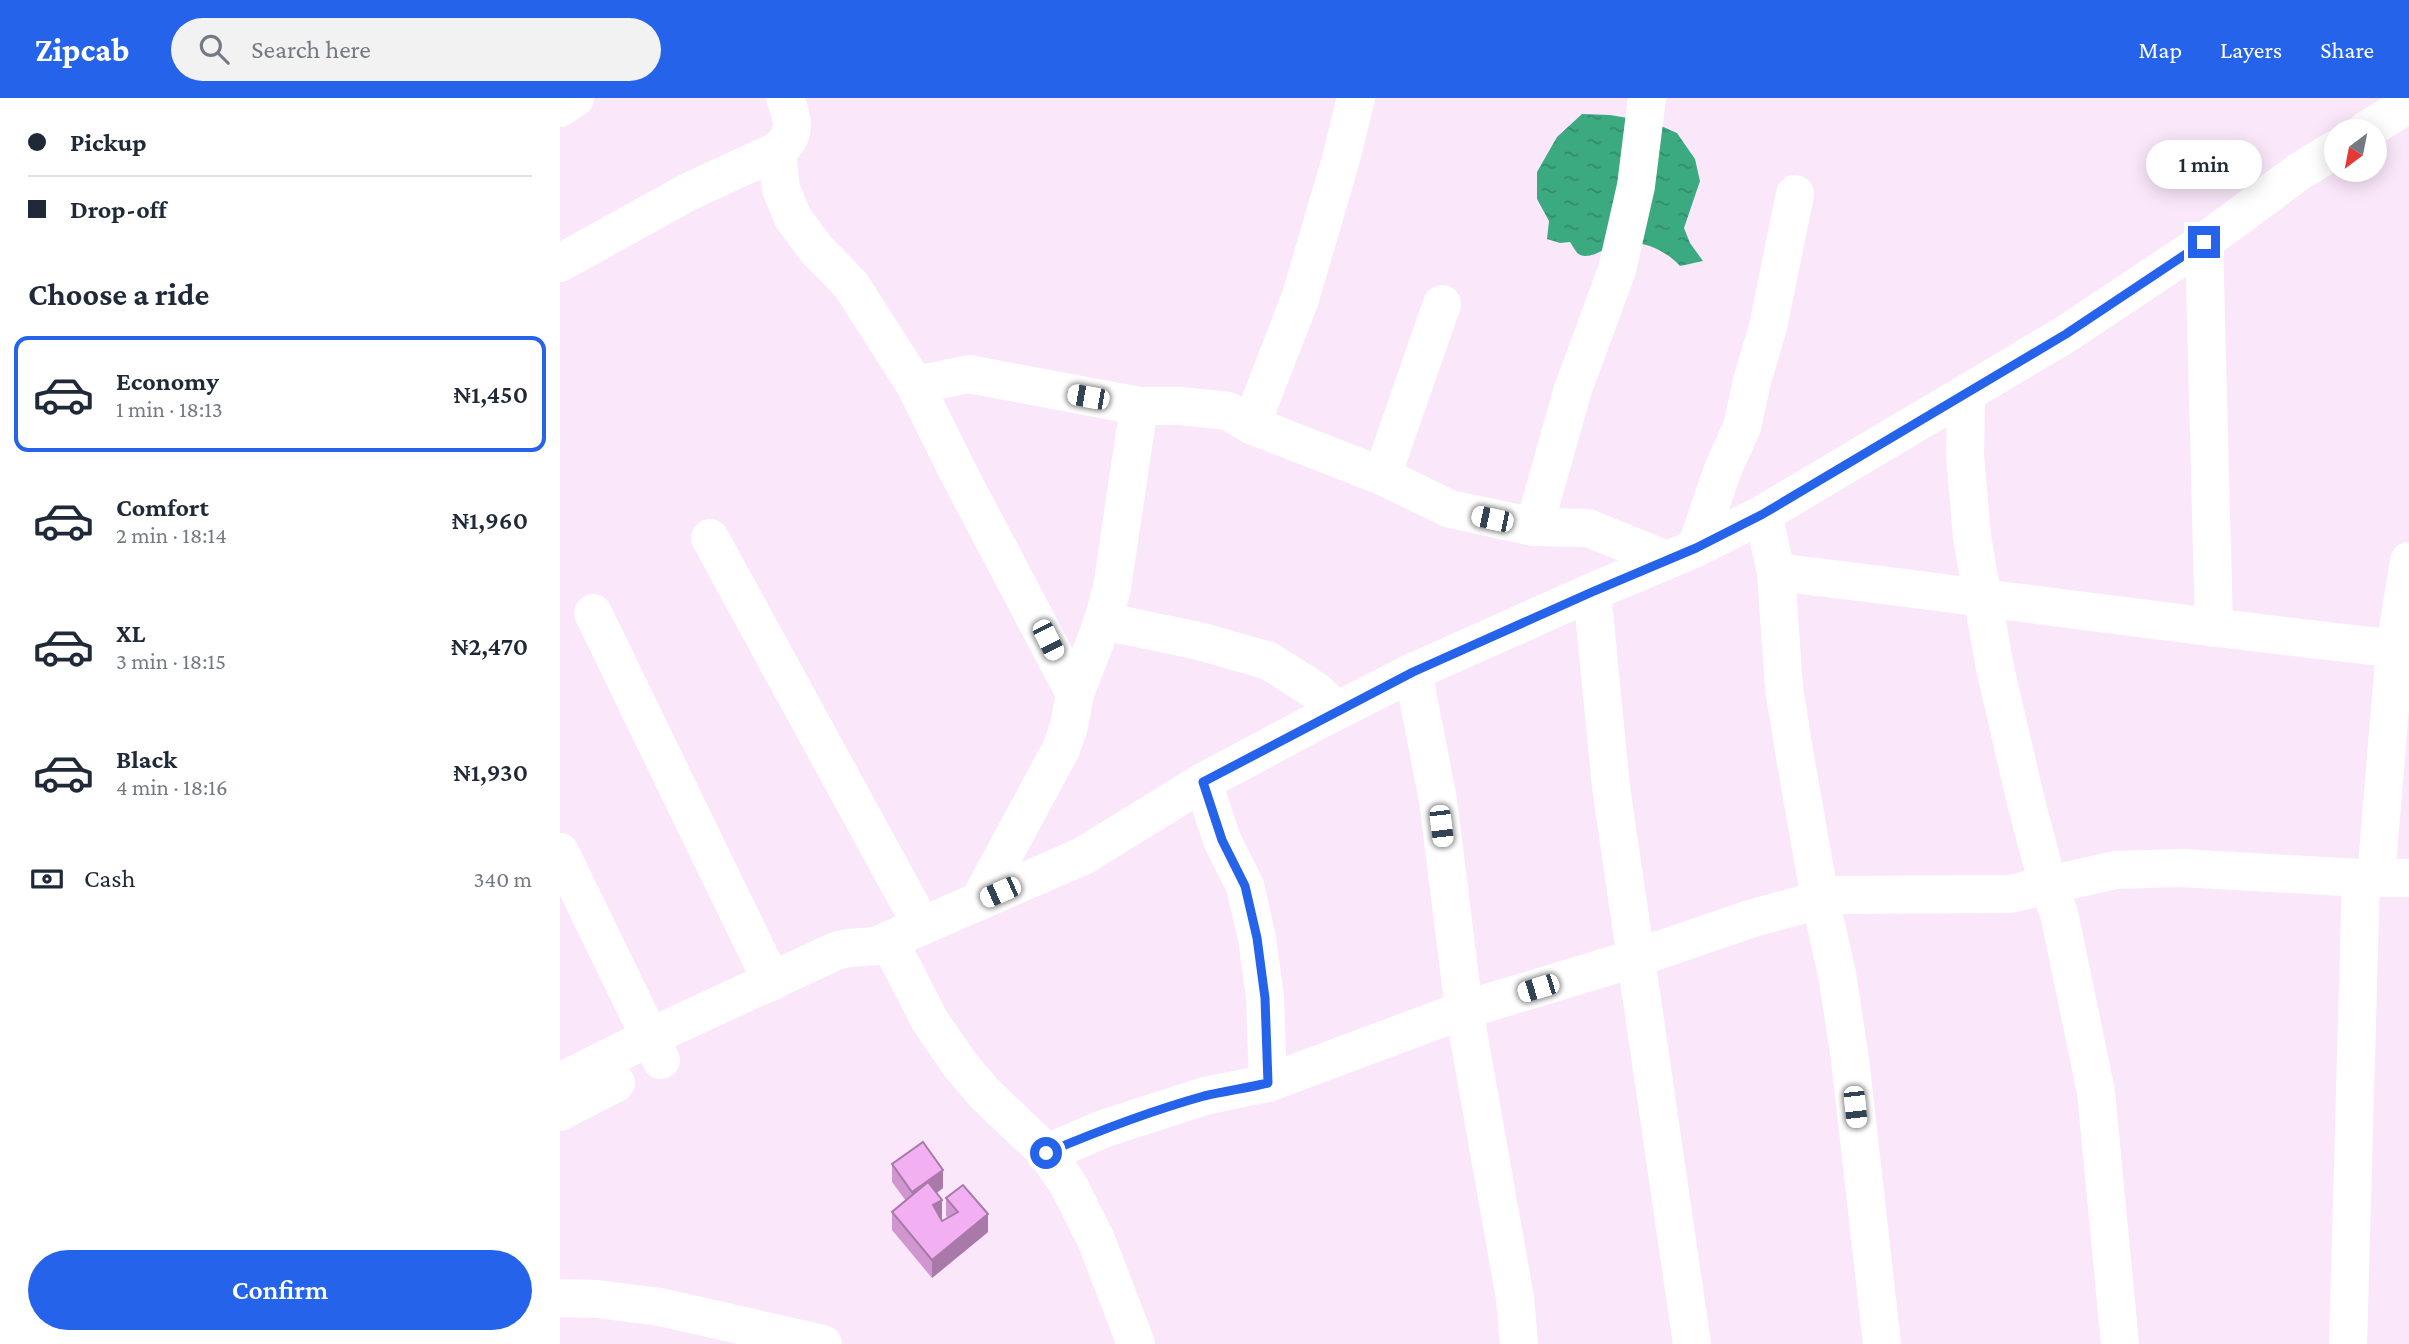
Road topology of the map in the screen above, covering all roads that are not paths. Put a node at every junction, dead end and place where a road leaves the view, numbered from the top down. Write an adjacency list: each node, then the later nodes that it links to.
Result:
1 (575, 98): 6 (street)
2 (785, 98): 8 (street)
3 (1356, 98): 17 (street)
4 (1647, 98): 20 (street)
5 (2409, 104): 7 (street)
6 (560, 108)
7 (2385, 119)
8 (777, 150): 12 (street); 14 (street)
9 (2324, 156): 11 (street)
10 (1796, 194): 22 (street)
11 (2204, 242): 15 (street); 29 (street)
12 (560, 263)
13 (1442, 304): 18 (street)
14 (915, 385): 16 (street); 32 (street)
15 (1966, 396): 19 (street); 26 (street)
16 (1139, 406): 17 (street); 28 (street)
17 (1251, 425): 18 (street)
18 (1382, 476): 20 (street)
19 (1763, 514): 22 (street); 24 (street)
20 (1534, 527): 22 (street)
21 (710, 538): 40 (street)
22 (1681, 554): 25 (street)
23 (2409, 561): 30 (street)
24 (1776, 572): 26 (street); 38 (street)
25 (1592, 592): 31 (street); 41 (street)
26 (1982, 596): 29 (street); 37 (street)
27 (593, 613): 42 (street)
28 (1103, 621): 32 (street); 33 (street)
29 (2214, 628): 30 (street)
30 (2402, 649): 36 (street)
31 (1413, 672): 33 (street); 43 (street)
32 (1075, 694): 39 (street)
33 (1337, 711): 34 (street)
34 (1203, 782): 39 (street); 46 (street)
35 (560, 852): 44 (street)
36 (2382, 878): 37 (street); 56 (street)
37 (2048, 885): 38 (street); 55 (street)
38 (1820, 899): 41 (street); 54 (street)
39 (979, 901): 40 (street)
40 (896, 938): 42 (street); 44 (street); 48 (street)
41 (1636, 958): 43 (street); 53 (street)
42 (772, 982): 44 (street)
43 (1464, 1010): 46 (street); 52 (street)
44 (656, 1048): 45 (street); 47 (street)
45 (560, 1082)
46 (1268, 1083): 48 (street)
47 (560, 1112)
48 (1046, 1153): 51 (street)
49 (560, 1298): 50 (street)
50 (824, 1344)
51 (1136, 1344)
52 (1519, 1344)
53 (1692, 1344)
54 (1882, 1344)
55 (2120, 1344)
56 (2348, 1344)

